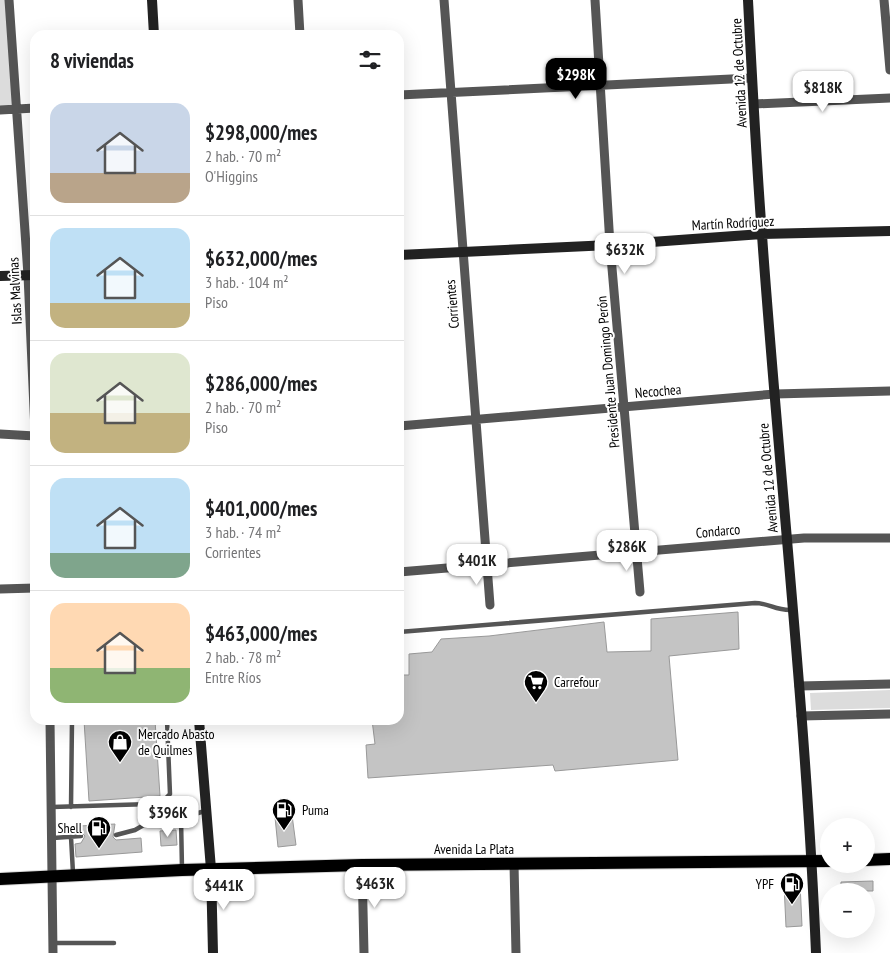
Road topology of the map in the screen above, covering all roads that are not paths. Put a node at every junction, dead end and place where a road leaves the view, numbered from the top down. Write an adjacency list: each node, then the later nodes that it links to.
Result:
1 (9, 0): 18 (street, Islas Malvinas)
2 (152, 0): 8 (main road)
3 (298, 0): 9 (street)
4 (444, 0): 13 (street, Corrientes)
5 (595, 0): 12 (street, Presidente Juan Domingo Perón)
6 (748, 0): 11 (main road, Avenida 12 de Octubre)
7 (884, 0): 10 (street)
8 (154, 30)
9 (300, 30)
10 (890, 70)
11 (752, 78): 12 (street); 16 (main road, Avenida 12 de Octubre)
12 (599, 87): 13 (street); 22 (street, Presidente Juan Domingo Perón)
13 (450, 92): 14 (street); 23 (street, Corrientes)
14 (404, 95)
15 (890, 98): 16 (street)
16 (754, 104): 21 (main road, Avenida 12 de Octubre)
17 (30, 108): 18 (street)
18 (16, 109): 19 (street); 24 (street, Islas Malvinas)
19 (0, 110)
20 (890, 231): 21 (main road, Martín Rodríguez)
21 (762, 234): 22 (main road, Martín Rodríguez); 29 (main road, Avenida 12 de Octubre)
22 (610, 245): 23 (main road, Martín Rodríguez); 30 (street, Presidente Juan Domingo Perón)
23 (461, 251): 25 (main road, Martín Rodríguez); 31 (street, Corrientes)
24 (30, 254)
25 (404, 255)
26 (30, 275): 27 (main road)
27 (0, 276)
28 (890, 391): 29 (street, Necochea)
29 (775, 394): 30 (street, Necochea); 36 (main road, Avenida 12 de Octubre)
30 (625, 408): 31 (street, Necochea); 37 (street, Presidente Juan Domingo Perón)
31 (477, 420): 32 (street, Necochea); 38 (street, Corrientes)
32 (404, 426)
33 (0, 434): 34 (street)
34 (30, 436)
35 (890, 538): 36 (street, Condarco)
36 (787, 540): 37 (street, Condarco); 44 (main road, Avenida 12 de Octubre)
37 (638, 552): 38 (street, Condarco); 42 (street, Presidente Juan Domingo Perón)
38 (487, 565): 39 (street, Condarco); 43 (street, Corrientes)
39 (404, 572)
40 (30, 588): 41 (street)
41 (0, 589)
42 (640, 592)
43 (490, 605)
44 (793, 610): 45 (lane); 47 (main road, Avenida 12 de Octubre)
45 (404, 632)
46 (890, 684): 47 (street)
47 (799, 686): 49 (main road, Avenida 12 de Octubre)
48 (890, 714): 49 (street)
49 (801, 716): 64 (main road, Avenida 12 de Octubre)
50 (50, 725): 54 (street)
51 (72, 725): 55 (lane)
52 (167, 725): 55 (lane)
53 (199, 725): 56 (main road)
54 (52, 807): 55 (lane); 61 (street)
55 (71, 807)
56 (205, 811): 57 (lane); 68 (main road)
57 (181, 818): 58 (lane); 69 (lane)
58 (116, 835)
59 (81, 836): 60 (lane)
60 (71, 837): 61 (lane); 70 (lane)
61 (53, 838): 71 (street)
62 (890, 859): 63 (main road)
63 (875, 860)
64 (812, 862): 65 (main road, Avenida La Plata); 66 (main road, Avenida La Plata); 78 (main road, Avenida 12 de Octubre)
65 (820, 862)
66 (514, 864): 67 (main road, Avenida La Plata); 77 (street)
67 (362, 865): 68 (main road, Avenida La Plata); 76 (street)
68 (210, 869): 69 (main road, Avenida La Plata); 75 (main road)
69 (182, 870): 70 (main road, Avenida La Plata)
70 (73, 875): 71 (main road, Avenida La Plata)
71 (53, 876): 72 (main road, Avenida La Plata); 74 (street)
72 (0, 879)
73 (114, 943): 74 (lane)
74 (53, 948)
75 (213, 953)
76 (364, 953)
77 (516, 953)
78 (816, 953)

